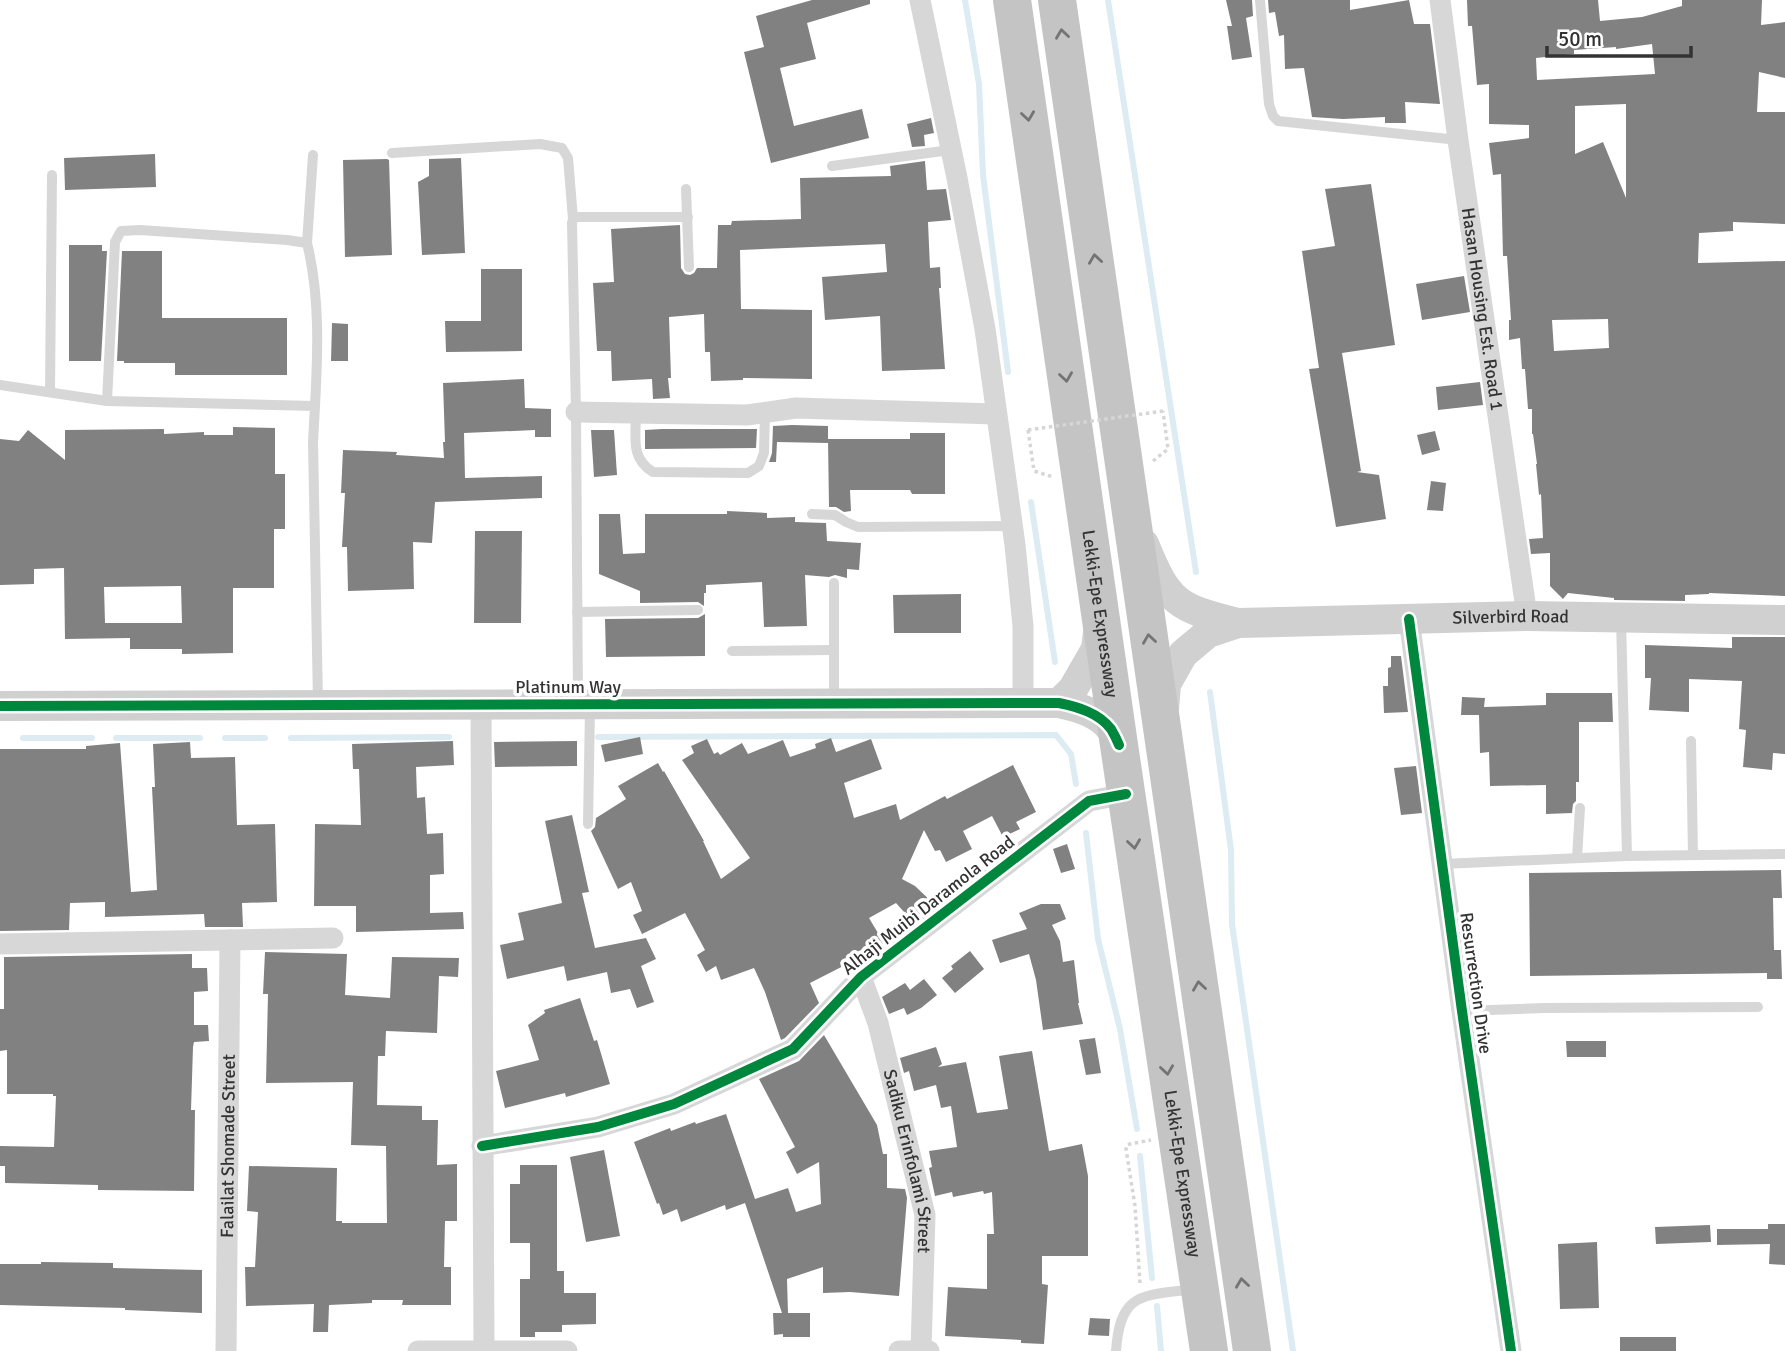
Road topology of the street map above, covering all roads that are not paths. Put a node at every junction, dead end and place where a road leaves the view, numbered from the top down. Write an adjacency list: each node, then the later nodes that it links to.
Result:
1 (920, 0): 7 (street)
2 (1012, 0): 31 (highway, Lekki-Epe Expressway, one-way to 31)
3 (1057, 0): 25 (highway, one-way to 3)
4 (1259, 0): 6 (lane)
5 (1440, 0): 6 (street, Hasan Housing Est. Road 1)
6 (1458, 140): 32 (street, Hasan Housing Est. Road 1)
7 (950, 150): 10 (lane); 24 (street)
8 (391, 153): 14 (lane)
9 (313, 155): 15 (lane)
10 (832, 166)
11 (52, 174): 18 (lane)
12 (686, 189): 13 (lane)
13 (688, 217): 14 (lane); 16 (lane)
14 (573, 219): 21 (lane)
15 (307, 243): 19 (lane); 20 (lane)
16 (689, 267)
17 (0, 385): 18 (lane)
18 (50, 392): 19 (lane)
19 (107, 401): 20 (lane)
20 (315, 406): 42 (lane)
21 (576, 412): 23 (street); 30 (lane)
22 (765, 412): 23 (street); 23 (lane); 24 (street)
23 (636, 413)
24 (996, 414): 27 (street)
25 (1130, 499): 36 (street); 46 (highway, one-way to 25)
26 (811, 514): 27 (lane)
27 (1013, 526): 41 (street)
28 (834, 583): 37 (lane)
29 (698, 610): 30 (lane)
30 (577, 612): 44 (lane)
31 (1101, 616): 39 (street); 48 (highway, Lekki-Epe Expressway)
32 (1527, 616): 33 (street, Silverbird Road); 34 (street, Silverbird Road)
33 (1620, 618): 35 (street, Silverbird Road); 54 (lane)
34 (1409, 619): 36 (street, Silverbird Road); 56 (street, Resurrection Drive)
35 (1785, 620)
36 (1238, 623): 46 (street)
37 (834, 650): 38 (lane); 40 (lane)
38 (732, 652)
39 (1059, 703): 41 (street, Platinum Way); 48 (street, Platinum Way)
40 (834, 704): 41 (street, Platinum Way); 44 (street, Platinum Way)
41 (1023, 704)
42 (318, 705): 43 (street, Platinum Way); 45 (street, Platinum Way)
43 (481, 705): 44 (street, Platinum Way); 63 (street)
44 (584, 705): 51 (lane)
45 (0, 706)
46 (1161, 731): 74 (highway, one-way to 46)
47 (1691, 741): 53 (lane)
48 (1119, 745): 49 (highway, Lekki-Epe Expressway)
49 (1126, 794): 60 (street, Alhaji Muibi Daramola Road); 64 (highway, Lekki-Epe Expressway, one-way to 64)
50 (1580, 808): 55 (lane)
51 (588, 824)
52 (1785, 854): 53 (lane)
53 (1693, 855): 54 (lane)
54 (1627, 856): 55 (lane)
55 (1577, 858): 56 (lane)
56 (1442, 864): 62 (street, Resurrection Drive)
57 (334, 938): 58 (street)
58 (230, 940): 59 (street); 67 (street, Falailat Shomade Street)
59 (0, 944)
60 (861, 977): 63 (street, Alhaji Muibi Daramola Road); 66 (street, Sadiku Erinfolami Street)
61 (1758, 1007): 62 (lane)
62 (1462, 1011): 75 (street, Resurrection Drive)
63 (482, 1146): 65 (street)
64 (1200, 1288): 72 (lane); 73 (highway, Lekki-Epe Expressway)
65 (484, 1350): 68 (street); 69 (street)
66 (921, 1350): 70 (street); 71 (street)
67 (226, 1351)
68 (418, 1351)
69 (567, 1351)
70 (899, 1351)
71 (929, 1351)
72 (1116, 1351)
73 (1209, 1351)
74 (1252, 1351)
75 (1511, 1351)

